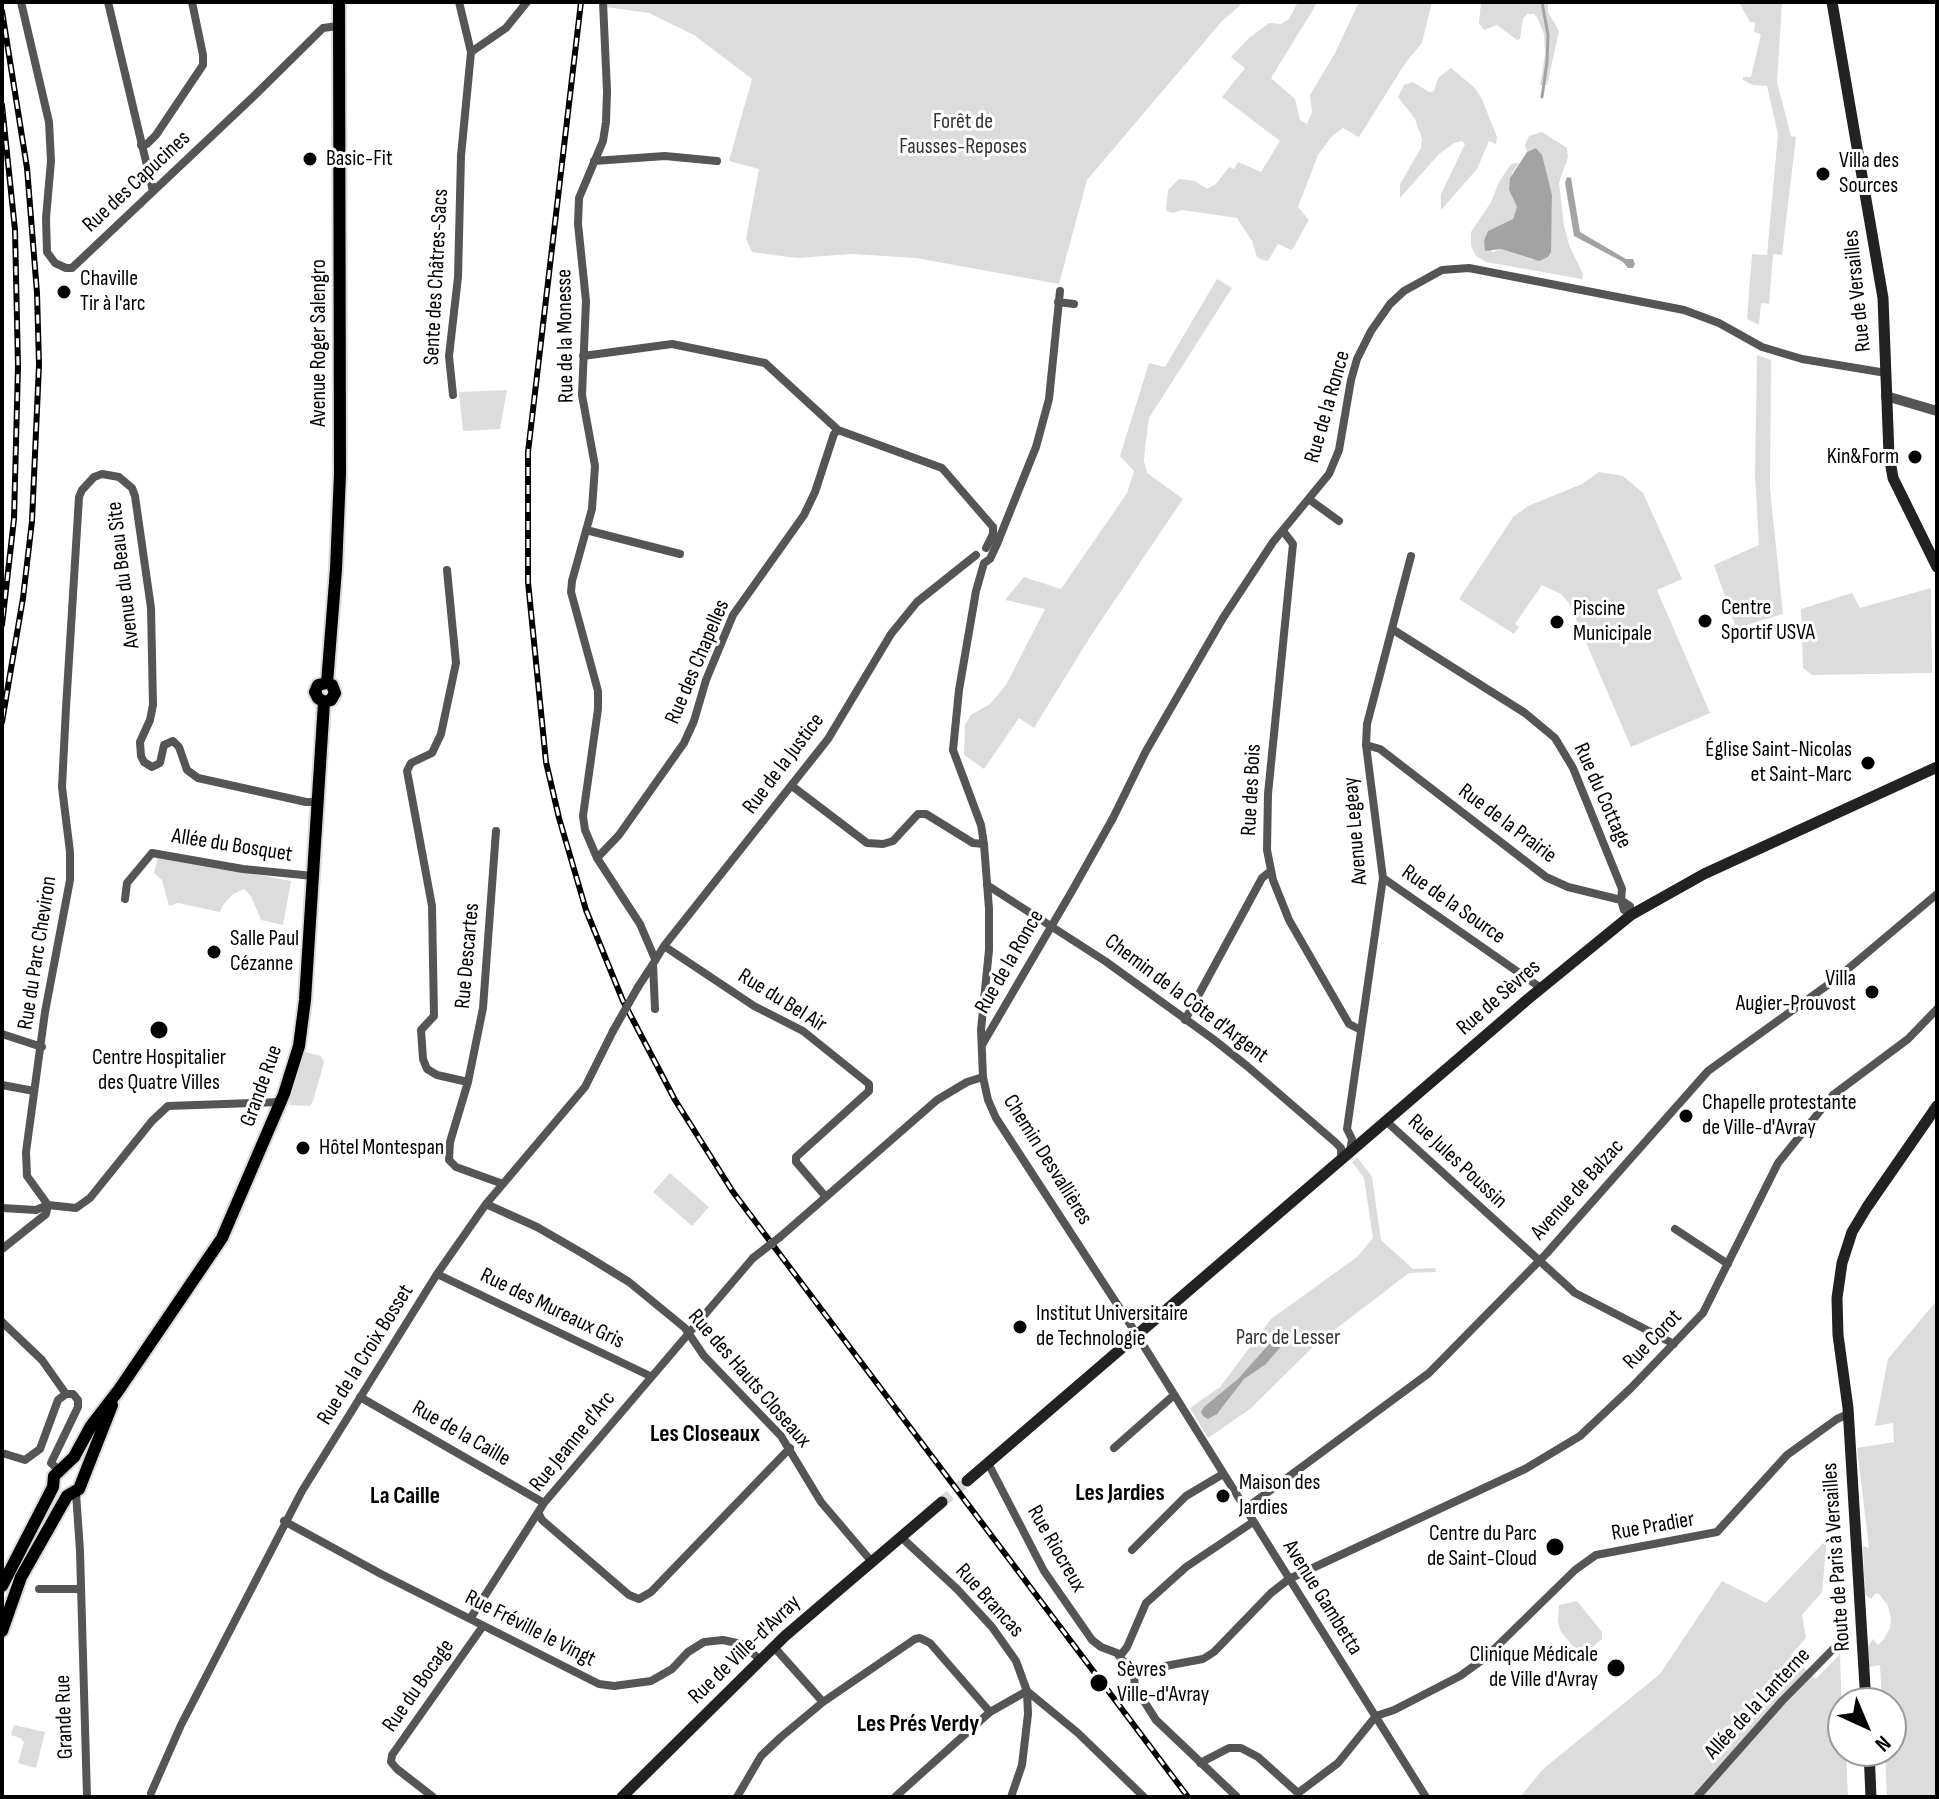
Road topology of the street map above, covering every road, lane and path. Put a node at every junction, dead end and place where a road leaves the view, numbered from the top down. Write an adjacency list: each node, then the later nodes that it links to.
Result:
1 (21, 2): 14 (street, Rue des Capucines)
2 (108, 2): 11 (street)
3 (192, 2): 11 (street)
4 (339, 2): 9 (main road, Avenue Roger Salengro)
5 (459, 2): 10 (street, Sente des Châtres-Sacs)
6 (527, 2): 10 (street)
7 (603, 2): 12 (street, Rue de la Monesse)
8 (1832, 2): 19 (main road, Rue de Versailles)
9 (338, 26): 14 (street, Rue des Capucines); 38 (main road, Avenue Roger Salengro)
10 (471, 52): 20 (street, Sente des Châtres-Sacs)
11 (141, 145): 14 (street)
12 (594, 161): 13 (street); 18 (street, Rue de la Monesse)
13 (717, 161)
14 (153, 191)
15 (1060, 291): 16 (street)
16 (1058, 302): 17 (street); 26 (street)
17 (1074, 304)
18 (583, 356): 23 (street); 28 (street, Rue de la Monesse)
19 (1886, 373): 21 (main road, Rue de Versailles); 24 (street, Rue de la Ronce)
20 (453, 395)
21 (1886, 396): 22 (street); 35 (main road, Rue de Versailles)
22 (1937, 411)
23 (838, 430): 27 (street); 46 (street, Rue des Chapelles)
24 (1310, 500): 25 (street); 29 (street, Rue de la Ronce)
25 (1339, 521)
26 (1004, 525): 27 (street); 30 (street)
27 (993, 527): 30 (street)
28 (586, 530): 31 (street); 46 (street, Rue de la Monesse)
29 (1283, 531): 47 (street, Rue des Bois); 55 (street, Rue de la Ronce)
30 (988, 552): 32 (street, Rue de la Justice); 34 (street)
31 (680, 554)
32 (976, 555): 34 (street); 42 (street, Rue de la Justice)
33 (1411, 556): 37 (street, Avenue Legeay)
34 (984, 563): 45 (street, Chemin Desvallières)
35 (1937, 567)
36 (447, 570): 67 (street)
37 (1392, 629): 40 (street, Avenue Legeay); 53 (street, Rue du Cottage)
38 (324, 705): 43 (main road, Grande Rue)
39 (66, 708): 43 (street, Avenue du Beau Site); 64 (street, Rue du Parc Cheviron)
40 (1366, 745): 49 (street, Avenue Legeay); 53 (street, Rue de la Prairie)
41 (1937, 767): 54 (main road, Rue de Sèvres)
42 (792, 786): 45 (street); 56 (street, Rue de la Justice)
43 (319, 802): 48 (main road, Grande Rue)
44 (496, 831): 67 (street, Rue Descartes)
45 (984, 844): 50 (street, Chemin Desvallières)
46 (597, 858): 57 (street, Rue de la Monesse)
47 (1271, 871): 61 (street); 62 (street, Rue des Bois)
48 (313, 876): 52 (street, Allée du Bosquet); 70 (main road, Grande Rue)
49 (1383, 878): 58 (street, Rue de la Source); 62 (street, Avenue Legeay)
50 (987, 885): 55 (street, Chemin de la Côte d'Argent); 65 (street, Chemin Desvallières)
51 (1937, 894): 81 (street, Avenue de Balzac)
52 (125, 899)
53 (1621, 900): 54 (street, Rue du Cottage)
54 (1631, 915): 58 (main road, Rue de Sèvres)
55 (1052, 925): 61 (street, Chemin de la Côte d'Argent); 65 (street, Rue de la Ronce)
56 (664, 946): 57 (street, Rue de la Justice); 75 (street, Rue du Bel Air)
57 (654, 961): 59 (street); 74 (street, Rue de la Croix Bosset, bridge)
58 (1541, 988): 72 (main road, Rue de Sèvres)
59 (655, 1009)
60 (1937, 1009): 82 (street, Rue Corot)
61 (1185, 1020): 73 (street, Chemin de la Côte d'Argent)
62 (1361, 1030): 73 (street, Avenue Legeay)
63 (2, 1034): 64 (street)
64 (42, 1047): 69 (street, Rue du Parc Cheviron)
65 (981, 1048): 66 (street, Chemin Desvallières)
66 (983, 1077): 75 (street, Rue Jeanne d'Arc); 86 (street, Chemin Desvallières)
67 (468, 1082): 74 (street, Rue Descartes)
68 (2, 1085): 69 (street)
69 (34, 1091): 77 (street, Rue du Parc Cheviron)
70 (281, 1102): 77 (street); 89 (main road, Grande Rue)
71 (1937, 1106): 93 (main road, Route de Paris à Versailles)
72 (1387, 1122): 73 (main road, Rue de Sèvres); 81 (street, Rue Jules Poussin)
73 (1350, 1152): 86 (main road, Rue de Sèvres)
74 (503, 1184): 76 (street, Rue de la Croix Bosset)
75 (826, 1197): 85 (street, Rue Jeanne d'Arc, bridge)
76 (486, 1204): 83 (street, Rue de la Croix Bosset); 85 (street, Rue des Hauts Closeaux)
77 (48, 1205): 78 (street); 80 (street)
78 (2, 1208)
79 (1675, 1229): 82 (street)
80 (2, 1249)
81 (1538, 1261): 87 (street, Rue Jules Poussin); 106 (street, Avenue de Balzac)
82 (1728, 1264): 87 (street, Rue Corot)
83 (437, 1274): 88 (street, Rue des Mureaux Gris); 92 (street, Rue de la Croix Bosset)
84 (2, 1322): 90 (street)
85 (688, 1333): 88 (street, Rue Jeanne d'Arc); 94 (street, Rue des Hauts Closeaux)
86 (1137, 1335): 91 (street, Avenue Gambetta); 97 (main road, Rue de Sèvres)
87 (1674, 1344): 113 (street, Rue Corot)
88 (650, 1376): 105 (street, Rue Jeanne d'Arc)
89 (118, 1391): 98 (main road, Grande Rue); 100 (main road, Grande Rue)
90 (66, 1394): 96 (street); 98 (street)
91 (1174, 1395): 95 (street); 99 (street, Avenue Gambetta)
92 (360, 1397): 105 (street, Rue de la Caille); 108 (street, Rue de la Croix Bosset)
93 (1848, 1411): 125 (main road, Route de Paris à Versailles); 129 (street, Rue Pradier)
94 (790, 1448): 107 (street); 112 (street, Rue des Hauts Closeaux)
95 (1114, 1448)
96 (2, 1453)
97 (988, 1463): 101 (main road, Rue de Sèvres); 122 (street, Rue Riocreux)
98 (61, 1469): 100 (main road); 102 (main road)
99 (1223, 1474): 106 (street, Avenue Gambetta); 111 (street)
100 (81, 1479): 103 (main road)
101 (967, 1481)
102 (53, 1487): 103 (main road); 114 (main road)
103 (71, 1494): 116 (street, Grande Rue); 119 (main road)
104 (942, 1502): 110 (main road, Rue de Ville-d'Avray)
105 (544, 1503): 107 (street, Rue Jeanne d'Arc)
106 (1245, 1509): 109 (street, Avenue Gambetta)
107 (539, 1514): 117 (street, Rue Jeanne d'Arc)
108 (284, 1521): 117 (street, Rue Fréville le Vingt); 132 (street, Rue de la Croix Bosset)
109 (1253, 1522): 113 (street, Avenue Gambetta); 122 (street)
110 (901, 1537): 112 (main road, Rue de Ville-d'Avray); 126 (street, Rue Brancas)
111 (1132, 1550)
112 (872, 1562): 121 (main road, Rue de Ville-d'Avray)
113 (1289, 1579): 124 (street); 129 (street, Avenue Gambetta)
114 (4, 1584)
115 (39, 1589): 116 (street)
116 (81, 1589): 134 (street, Grande Rue)
117 (470, 1619): 118 (street, Rue Fréville le Vingt)
118 (483, 1626): 123 (street, Rue Fréville le Vingt); 135 (street, Rue du Bocage)
119 (2, 1631)
120 (1847, 1635): 143 (street, Allée de la Lanterne)
121 (774, 1647): 123 (main road, Rue de Ville-d'Avray); 127 (street)
122 (1120, 1656): 124 (street)
123 (761, 1660): 136 (main road, Rue de Ville-d'Avray)
124 (1134, 1676): 130 (street)
125 (1865, 1687)
126 (1027, 1691): 128 (street); 139 (street, Rue Brancas); 140 (street)
127 (823, 1702): 128 (street); 137 (street)
128 (990, 1712): 138 (street)
129 (1376, 1716): 133 (street); 142 (street, Avenue Gambetta)
130 (1200, 1763): 133 (street); 141 (street)
131 (1870, 1767): 144 (main road)
132 (151, 1793)
133 (1298, 1795)
134 (87, 1797)
135 (433, 1797)
136 (622, 1797)
137 (737, 1797)
138 (895, 1797)
139 (1011, 1797)
140 (1144, 1797)
141 (1237, 1797)
142 (1426, 1797)
143 (1697, 1797)
144 (1871, 1797)

